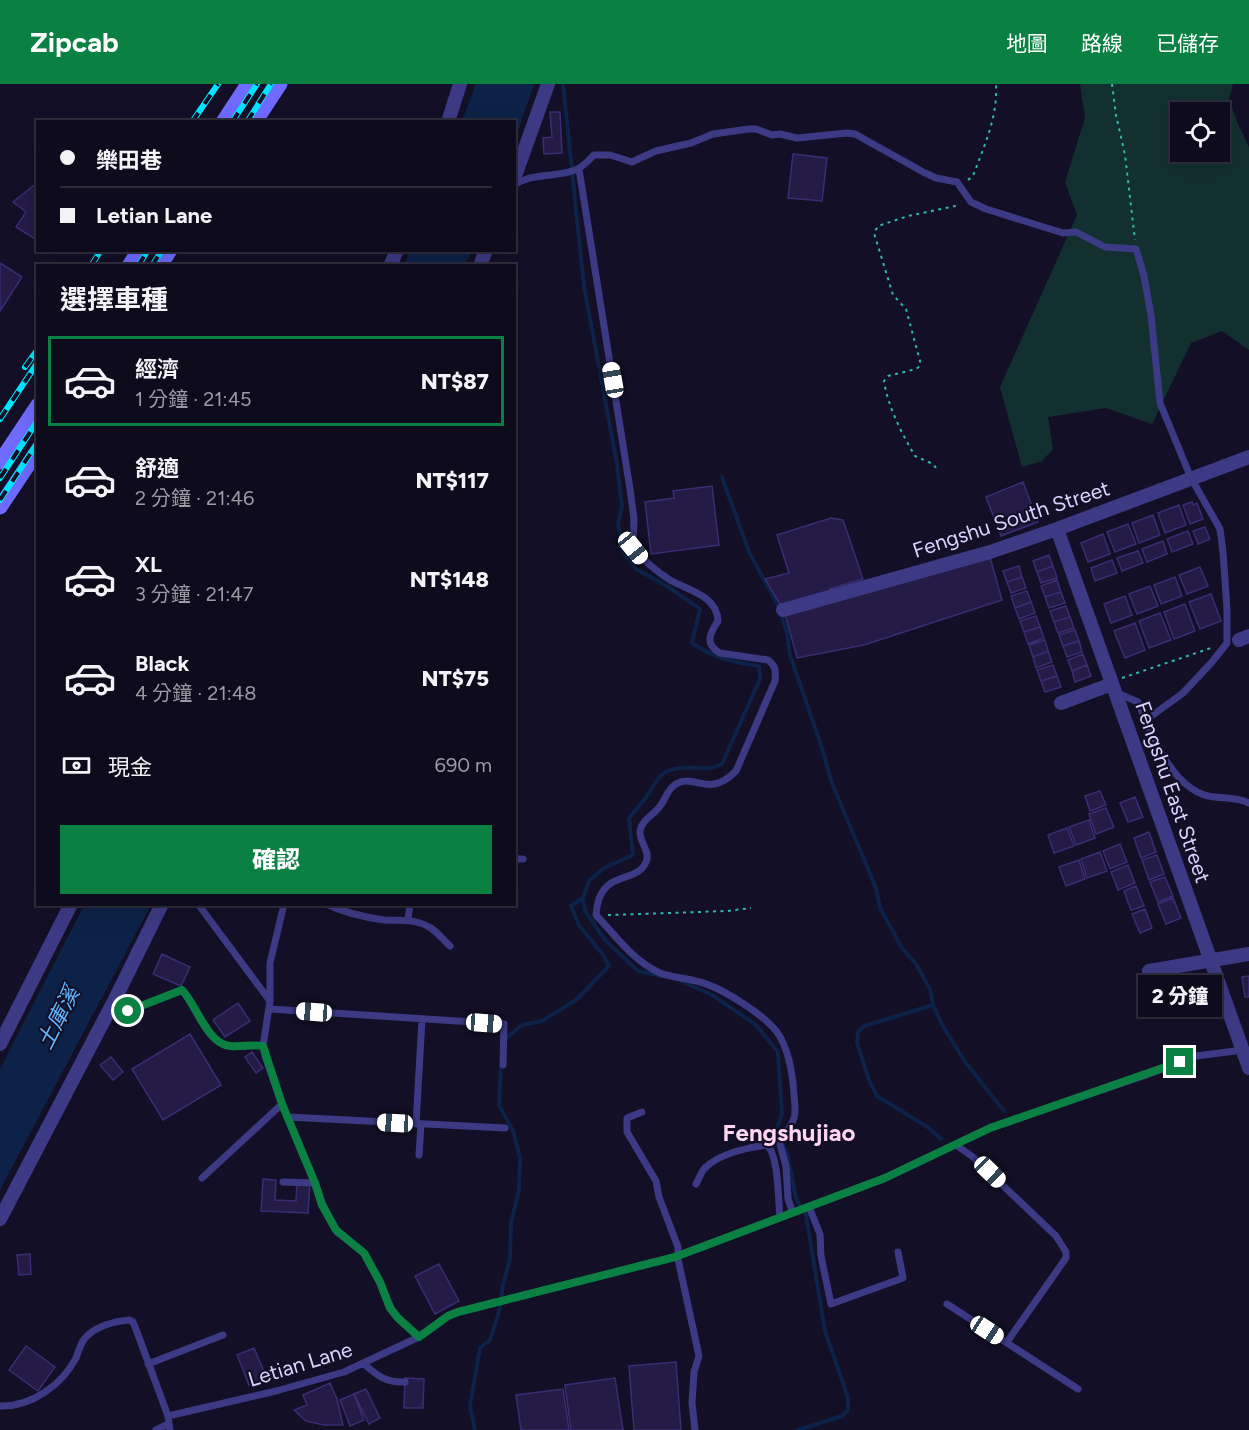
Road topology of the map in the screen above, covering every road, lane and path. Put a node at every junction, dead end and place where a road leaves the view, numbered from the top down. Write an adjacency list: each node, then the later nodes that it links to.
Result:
1 (248, 84): 7 (main road)
2 (280, 84): 8 (main road)
3 (460, 84): 9 (street)
4 (548, 84): 11 (street)
5 (996, 84): 13 (path)
6 (1112, 84): 15 (path)
7 (224, 120)
8 (256, 120)
9 (449, 120)
10 (579, 169): 12 (lane); 13 (lane); 39 (lane)
11 (516, 173)
12 (516, 184)
13 (961, 187): 14 (lane)
14 (971, 202): 15 (lane); 20 (path)
15 (1136, 249): 21 (lane)
16 (36, 408): 19 (main road)
17 (36, 453): 22 (main road)
18 (1249, 457): 21 (street, Fengshu South Street)
19 (0, 462)
20 (936, 468)
21 (1191, 478): 23 (street, Fengshu South Street); 25 (lane)
22 (0, 507)
23 (1057, 529): 24 (street, Fengshu South Street); 26 (street, Fengshu East Street)
24 (783, 610)
25 (1241, 641): 26 (path); 28 (lane)
26 (1114, 688): 27 (street); 28 (lane); 43 (street, Fengshu East Street)
27 (1061, 703)
28 (1146, 720): 29 (lane)
29 (1249, 803)
30 (516, 859): 31 (lane)
31 (523, 859)
32 (70, 906): 48 (street)
33 (161, 906): 45 (street)
34 (199, 906): 46 (lane)
35 (284, 906): 46 (lane)
36 (330, 906): 40 (lane)
37 (410, 906): 40 (lane)
38 (751, 908): 39 (path)
39 (596, 915): 65 (lane)
40 (408, 919): 41 (lane)
41 (450, 946)
42 (1249, 954): 43 (street)
43 (1210, 961): 44 (street); 50 (street, Fengshu East Street)
44 (1149, 971)
45 (113, 1003): 49 (lane); 67 (street)
46 (270, 1005): 47 (lane); 49 (lane)
47 (422, 1019): 51 (lane); 56 (lane)
48 (0, 1044)
49 (263, 1046): 53 (lane)
50 (1246, 1050): 52 (street, Fengshu East Street); 58 (lane, Letian Lane)
51 (504, 1065)
52 (1249, 1068)
53 (282, 1104): 55 (lane); 60 (lane)
54 (642, 1112): 69 (lane)
55 (288, 1117): 56 (lane); 62 (lane)
56 (419, 1124): 57 (lane); 59 (lane)
57 (505, 1128)
58 (956, 1144): 64 (lane, Letian Lane); 73 (lane)
59 (419, 1155)
60 (202, 1178)
61 (282, 1182): 62 (lane)
62 (315, 1183): 72 (lane)
63 (696, 1184): 66 (lane)
64 (809, 1207): 65 (lane, Letian Lane); 68 (lane)
65 (793, 1213): 66 (lane, Letian Lane)
66 (780, 1218): 69 (lane, Letian Lane)
67 (0, 1219)
68 (898, 1252)
69 (678, 1255): 72 (lane, Letian Lane); 82 (lane)
70 (947, 1304): 73 (lane)
71 (224, 1335): 75 (lane)
72 (419, 1337): 74 (lane, Letian Lane)
73 (1007, 1342): 77 (lane)
74 (363, 1362): 76 (lane); 79 (lane, Letian Lane)
75 (148, 1364): 78 (lane); 79 (lane)
76 (405, 1382)
77 (1078, 1389)
78 (0, 1406)
79 (168, 1416): 80 (lane)
80 (169, 1427): 81 (lane)
81 (156, 1430)
82 (695, 1430)

